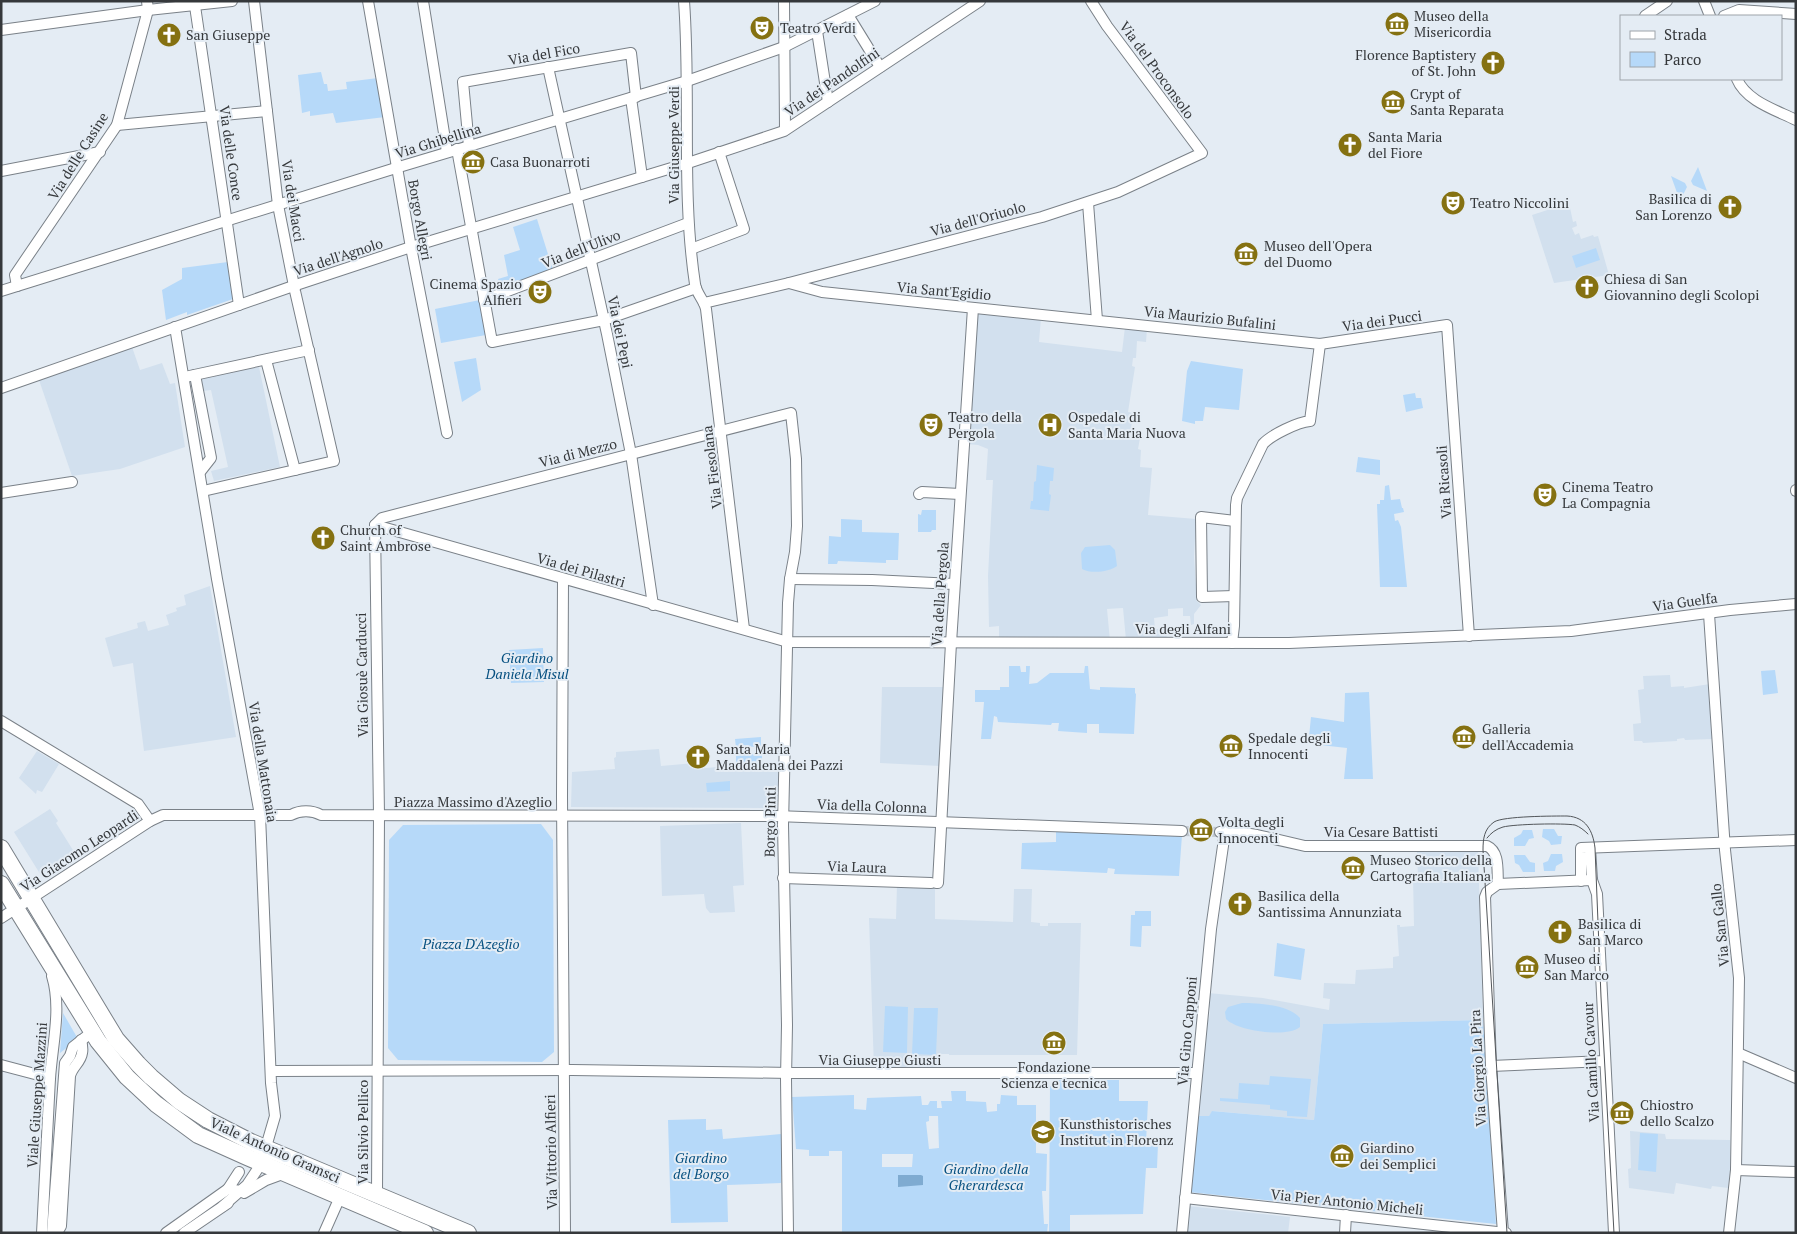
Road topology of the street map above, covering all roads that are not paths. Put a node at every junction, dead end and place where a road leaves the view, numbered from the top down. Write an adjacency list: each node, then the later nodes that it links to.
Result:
1 (232, 1): 13 (street)
2 (254, 1): 28 (street, Via dei Macci)
3 (368, 1): 40 (street, Borgo Allegri)
4 (423, 1): 35 (street)
5 (684, 1): 24 (street, Via Giuseppe Verdi)
6 (784, 1): 21 (street)
7 (876, 1): 15 (street, Via Ghibellina)
8 (980, 1): 23 (street, Via dei Pandolfini)
9 (1091, 1): 38 (street, Via del Proconsolo)
10 (1667, 1): 16 (street)
11 (1704, 1): 17 (street)
12 (148, 6): 13 (street); 19 (street); 32 (street, Via delle Casine)
13 (195, 6): 29 (street, Via delle Conce)
14 (1796, 14): 18 (street)
15 (848, 15): 20 (street, Via Ghibellina); 23 (street)
16 (1646, 15)
17 (1710, 15)
18 (1726, 15)
19 (1, 30)
20 (817, 31): 21 (street, Via Ghibellina); 27 (street)
21 (784, 47): 24 (street, Via Ghibellina); 33 (street)
22 (548, 67): 26 (street, Via del Fico); 30 (street, Via dei Pepi); 34 (street, Via del Fico)
23 (880, 67): 27 (street, Via dei Pandolfini)
24 (687, 81): 26 (street, Via Ghibellina); 39 (street, Via Giuseppe Verdi)
25 (1738, 82): 31 (street)
26 (634, 97): 30 (street, Via Ghibellina); 42 (street)
27 (828, 102): 33 (street, Via dei Pandolfini)
28 (267, 111): 29 (street); 45 (street, Via dei Macci)
29 (211, 116): 32 (street); 46 (street, Via delle Conce)
30 (559, 118): 34 (street, Via Ghibellina); 43 (street, Via dei Pepi)
31 (1796, 120)
32 (117, 125): 36 (street, Via delle Casine)
33 (785, 130): 37 (street, Via dei Pandolfini)
34 (469, 146): 35 (street, Via Ghibellina)
35 (452, 151): 40 (street, Via Ghibellina); 48 (street)
36 (100, 152): 41 (street); 53 (street, Via delle Casine)
37 (719, 152): 39 (street, Via dei Pandolfini); 50 (street)
38 (1202, 153): 44 (street, Via dell'Oriuolo)
39 (688, 163): 42 (street, Via dell'Agnolo); 47 (street, Via Giuseppe Verdi)
40 (397, 168): 45 (street, Via Ghibellina); 49 (street, Borgo Allegri)
41 (1, 171)
42 (642, 177): 43 (street, Via dell'Agnolo)
43 (576, 196): 48 (street, Via dell'Agnolo); 51 (street, Via dei Pepi)
44 (1088, 203): 52 (street, Via dell'Oriuolo); 62 (street)
45 (278, 205): 46 (street, Via Ghibellina); 54 (street, Via dei Macci)
46 (226, 221): 53 (street, Via Ghibellina); 59 (street, Via delle Conce)
47 (688, 223): 50 (street, Via Giuseppe Verdi); 51 (street, Via dell'Ulivo)
48 (472, 229): 49 (street, Via dell'Agnolo); 57 (street)
49 (411, 247): 54 (street, Via dell'Agnolo); 72 (street, Borgo Allegri)
50 (692, 249): 55 (street, Via Giuseppe Verdi)
51 (591, 260): 57 (street, Via dell'Ulivo); 61 (street, Via dei Pepi)
52 (789, 283): 58 (street, Via dell'Oriuolo); 60 (street, Via Sant'Egidio)
53 (17, 286): 56 (street, Via Ghibellina)
54 (294, 286): 59 (street, Via dell'Agnolo); 66 (street, Via dei Macci)
55 (696, 288): 58 (street); 61 (street)
56 (1, 291)
57 (484, 300): 61 (street)
58 (704, 303): 71 (street, Via Fiesolana)
59 (239, 305): 64 (street, Via dell'Agnolo)
60 (973, 308): 62 (street, Via Sant'Egidio); 79 (street, Via della Pergola)
61 (604, 320): 73 (street, Via dei Pepi)
62 (1097, 320): 65 (street, Via Maurizio Bufalini)
63 (1448, 325): 65 (street, Via dei Pucci); 91 (street, Via Ricasoli)
64 (175, 327): 68 (street, Via della Mattonaia); 69 (street, Via dell'Agnolo)
65 (1320, 344): 80 (street)
66 (309, 350): 67 (street); 74 (street, Via dei Macci)
67 (266, 360): 68 (street); 74 (street)
68 (190, 376): 76 (street, Via della Mattonaia)
69 (1, 388)
70 (791, 413): 71 (street, Via di Mezzo); 83 (street, Borgo Pinti)
71 (721, 430): 73 (street, Via di Mezzo); 89 (street, Via Fiesolana)
72 (447, 433)
73 (631, 454): 81 (street, Via di Mezzo); 87 (street, Via dei Pepi)
74 (295, 470): 76 (street)
75 (72, 482): 77 (street)
76 (202, 491): 96 (street, Via della Mattonaia)
77 (1, 493)
78 (919, 494): 79 (street)
79 (960, 494): 84 (street, Via della Pergola)
80 (1235, 521): 85 (street); 85 (street)
81 (374, 530): 82 (street, Via dei Pilastri); 97 (street, Via Giosuè Carducci)
82 (563, 579): 87 (street, Via dei Pilastri); 98 (street)
83 (790, 580): 84 (street); 92 (street, Borgo Pinti)
84 (954, 584): 93 (street, Via della Pergola)
85 (1234, 596): 94 (street)
86 (1796, 604): 88 (street, Via Guelfa)
87 (653, 605): 89 (street, Via dei Pilastri)
88 (1709, 614): 90 (street, Via Guelfa); 105 (street, Via San Gallo)
89 (744, 629): 92 (street, Via dei Pilastri)
90 (1578, 630): 91 (street, Via degli Alfani)
91 (1468, 636): 94 (street, Via degli Alfani)
92 (788, 642): 93 (street, Via degli Alfani); 99 (street, Borgo Pinti)
93 (950, 643): 94 (street, Via degli Alfani); 101 (street, Via della Pergola)
94 (1232, 643)
95 (1, 721): 100 (street)
96 (260, 815): 97 (street); 100 (street); 124 (street, Via della Mattonaia)
97 (379, 815): 98 (street, Piazza Massimo d'Azeglio); 123 (street, Piazza Massimo d'Azeglio)
98 (562, 816): 99 (street, Via della Colonna); 125 (street, Piazza Massimo d'Azeglio)
99 (783, 817): 101 (street, Via della Colonna); 108 (street, Borgo Pinti)
100 (154, 819): 114 (street, Via Giacomo Leopardi)
101 (941, 822): 102 (street, Via della Colonna); 111 (street, Via della Pergola)
102 (1182, 831)
103 (1222, 832): 113 (street, Via Cesare Battisti); 127 (street, Via Gino Capponi)
104 (1796, 840): 105 (street)
105 (1724, 843): 107 (street); 119 (street, Via San Gallo)
106 (1, 848): 114 (main road, Viale Antonio Gramsci)
107 (1590, 848): 109 (street); 110 (street)
108 (783, 878): 111 (street, Via Laura); 126 (street, Borgo Pinti)
109 (1592, 880): 110 (street); 120 (street, Via Camillo Cavour)
110 (1581, 881): 113 (street)
111 (935, 883)
112 (1, 884): 115 (main road, Viale Antonio Gramsci)
113 (1498, 884): 122 (street, Via Giorgio La Pira)
114 (31, 899): 115 (street, Via Giacomo Leopardi); 130 (main road, Viale Antonio Gramsci)
115 (16, 908): 116 (street, Via Giacomo Leopardi); 117 (main road, Viale Antonio Gramsci)
116 (1, 918)
117 (48, 960): 118 (main road, Viale Antonio Gramsci); 128 (street, Viale Giuseppe Mazzini)
118 (87, 1036): 130 (main road, Viale Antonio Gramsci); 143 (street, Viale Giuseppe Mazzini); 144 (street)
119 (1738, 1053): 129 (street); 131 (street, Via San Gallo)
120 (1605, 1061): 122 (street); 155 (street, Via Camillo Cavour)
121 (1, 1065): 128 (street)
122 (1491, 1066): 154 (street, Via Giorgio La Pira)
123 (377, 1070): 124 (street); 125 (street); 137 (street, Via Silvio Pellico)
124 (271, 1071): 130 (street, Via della Mattonaia)
125 (563, 1071): 126 (street, Via Giuseppe Giusti); 150 (street, Via Vittorio Alfieri)
126 (786, 1073): 127 (street, Via Giuseppe Giusti); 151 (street, Borgo Pinti)
127 (1197, 1073): 139 (street, Via Gino Capponi)
128 (50, 1078): 142 (street, Viale Giuseppe Mazzini)
129 (1796, 1078)
130 (264, 1156): 134 (main road, Viale Antonio Gramsci); 136 (street); 137 (main road, Viale Antonio Gramsci)
131 (1736, 1170): 133 (street); 156 (street, Via San Gallo)
132 (239, 1172): 135 (street)
133 (1796, 1172)
134 (286, 1173): 138 (main road, Viale Antonio Gramsci); 140 (street)
135 (228, 1189): 136 (street); 145 (street)
136 (240, 1191): 140 (street)
137 (378, 1194): 149 (main road, Viale Antonio Gramsci)
138 (340, 1196): 147 (street); 148 (main road, Viale Antonio Gramsci)
139 (1185, 1198): 141 (street, Via Pier Antonio Micheli); 152 (street, Via Gino Capponi)
140 (223, 1206): 146 (street)
141 (1346, 1215): 153 (street); 154 (street, Via Pier Antonio Micheli)
142 (42, 1233)
143 (52, 1233)
144 (58, 1233)
145 (166, 1233)
146 (184, 1233)
147 (324, 1233)
148 (425, 1233)
149 (468, 1233)
150 (565, 1233)
151 (788, 1233)
152 (1182, 1233)
153 (1344, 1233)
154 (1504, 1233)
155 (1614, 1233)
156 (1729, 1233)

